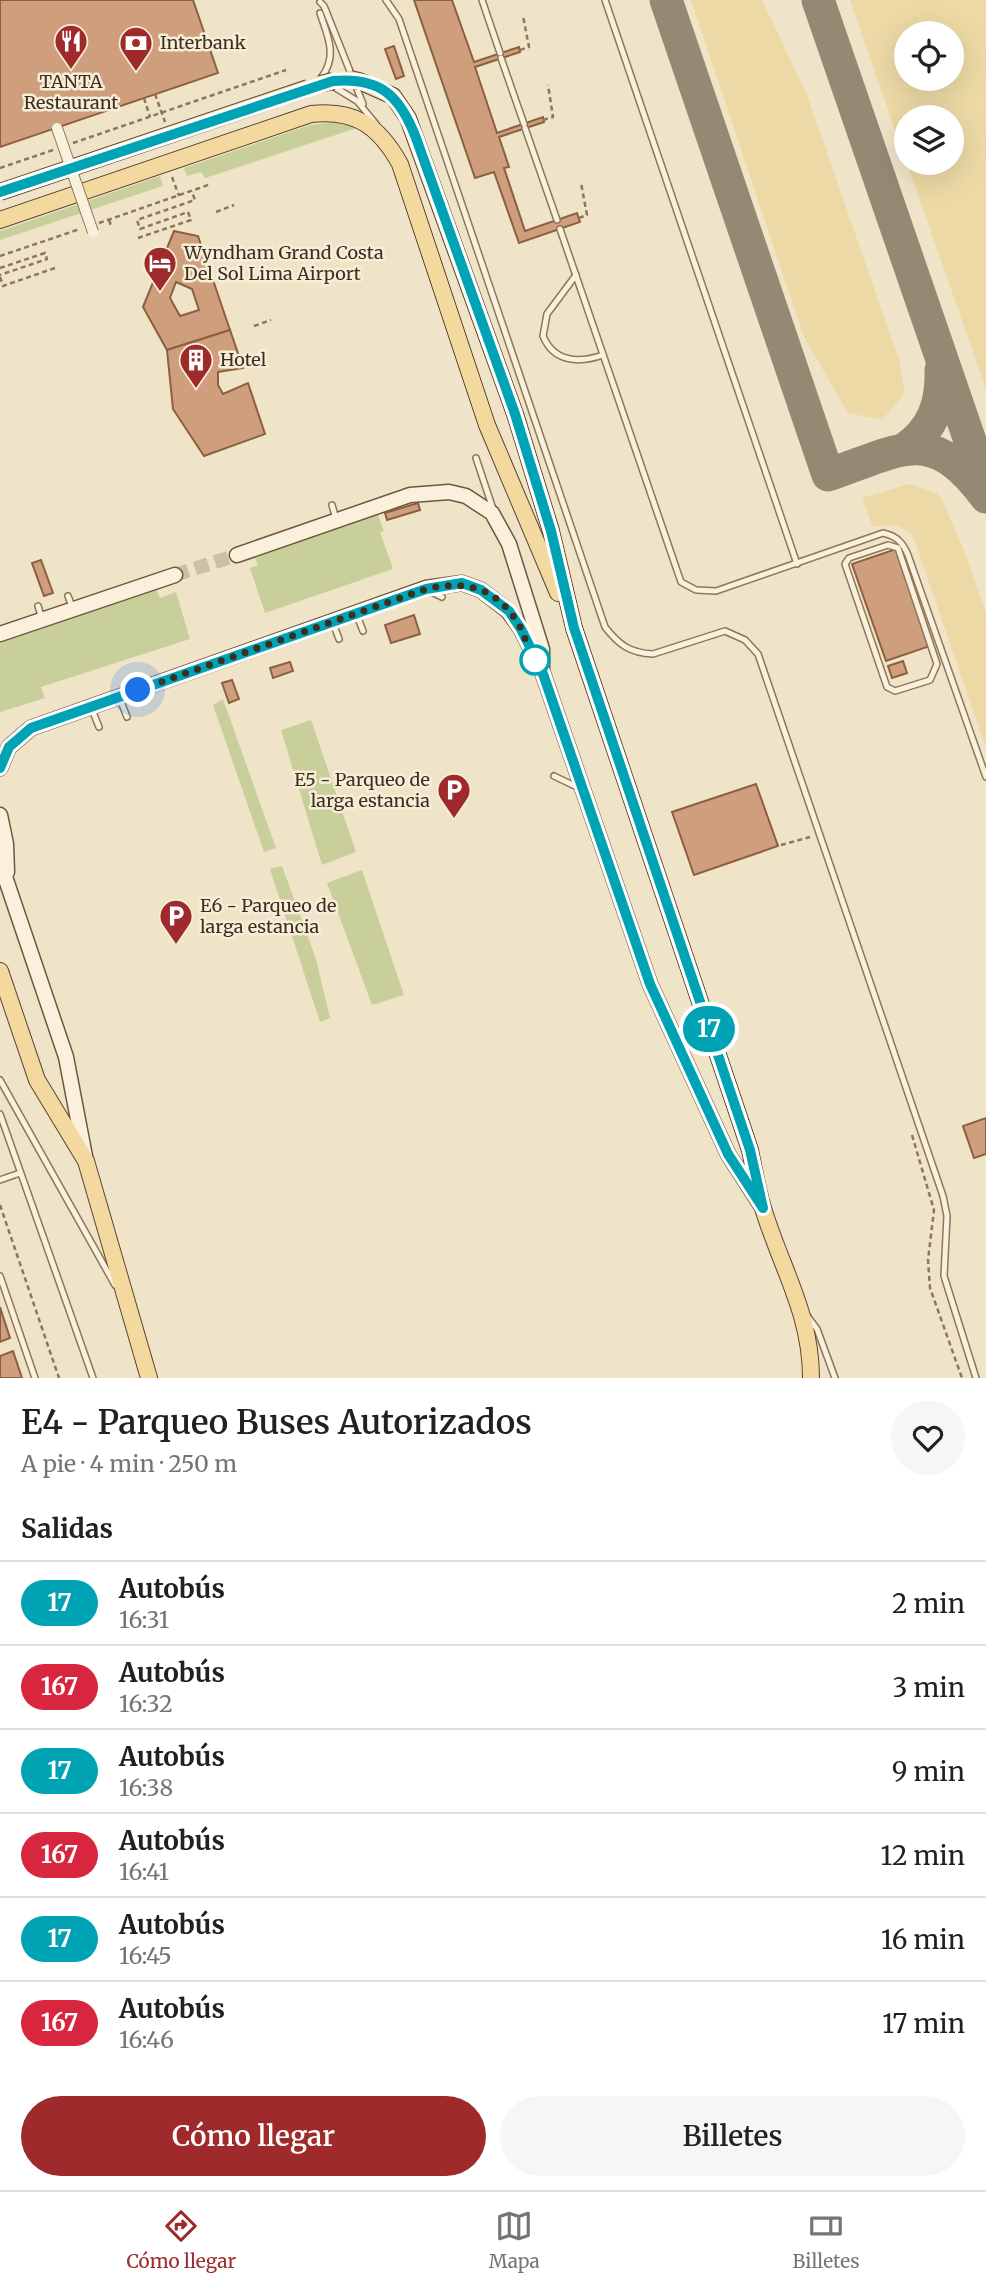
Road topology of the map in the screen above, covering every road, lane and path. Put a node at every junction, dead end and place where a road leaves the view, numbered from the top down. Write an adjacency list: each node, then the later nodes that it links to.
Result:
1 (386, 0): 99 (lane)
2 (482, 0): 33 (lane)
3 (605, 0): 54 (lane)
4 (320, 2): 13 (lane)
5 (320, 13): 9 (lane)
6 (523, 16): 7 (path)
7 (520, 50)
8 (286, 70): 14 (path)
9 (318, 81): 13 (lane); 25 (lane)
10 (548, 85): 15 (path)
11 (155, 94): 17 (path, bridge)
12 (144, 98): 14 (path)
13 (366, 110): 18 (lane)
14 (150, 117): 19 (path)
15 (543, 120)
16 (57, 128): 39 (street, bridge)
17 (170, 135): 26 (main road, bridge); 62 (main road, bridge)
18 (387, 141): 32 (main road); 62 (main road)
19 (66, 145)
20 (53, 150): 21 (path)
21 (0, 167)
22 (171, 174): 27 (path)
23 (581, 183): 30 (path)
24 (211, 184): 41 (path)
25 (0, 186)
26 (0, 192)
27 (179, 196)
28 (234, 205): 29 (path)
29 (216, 212)
30 (579, 218)
31 (109, 219): 35 (path)
32 (0, 220)
33 (557, 220)
34 (104, 221): 36 (path)
35 (111, 226)
36 (107, 228)
37 (560, 229): 44 (lane)
38 (75, 231): 40 (path)
39 (93, 232)
40 (78, 237)
41 (138, 238)
42 (0, 268): 45 (path)
43 (55, 268): 45 (path)
44 (576, 275): 48 (lane); 48 (lane)
45 (0, 276)
46 (271, 320): 47 (path)
47 (254, 326)
48 (603, 355): 54 (lane)
49 (476, 458): 51 (lane)
50 (332, 505): 52 (lane)
51 (496, 519): 52 (main road); 66 (main road)
52 (337, 520): 53 (main road)
53 (237, 555)
54 (797, 564): 58 (lane)
55 (175, 575): 64 (main road)
56 (426, 589): 57 (lane); 60 (main road); 66 (main road)
57 (442, 597)
58 (927, 609): 59 (lane); 73 (lane)
59 (920, 611): 59 (lane)
60 (356, 613): 61 (main road); 63 (lane)
61 (332, 622): 65 (lane); 67 (main road)
62 (574, 628): 88 (main road)
63 (363, 631)
64 (0, 634)
65 (339, 639)
66 (542, 671): 74 (main road)
67 (119, 696): 68 (main road); 69 (lane)
68 (91, 706): 70 (lane); 71 (main road)
69 (127, 717)
70 (99, 727)
71 (0, 768)
72 (554, 776): 74 (lane)
73 (986, 777)
74 (582, 790): 88 (main road)
75 (0, 815): 79 (main road)
76 (780, 845): 77 (path)
77 (814, 847)
78 (0, 862): 79 (main road)
79 (7, 884): 84 (main road)
80 (0, 971): 84 (main road)
81 (0, 1080): 91 (lane)
82 (0, 1114): 85 (lane)
83 (908, 1125): 98 (path)
84 (86, 1161): 91 (main road)
85 (20, 1173): 86 (lane); 94 (lane)
86 (0, 1180)
87 (0, 1205): 93 (path)
88 (763, 1208): 90 (main road)
89 (0, 1276): 92 (lane)
90 (801, 1307): 96 (main road); 97 (lane)
91 (130, 1312): 95 (main road)
92 (35, 1378)
93 (59, 1378)
94 (93, 1378)
95 (149, 1378)
96 (811, 1378)
97 (835, 1378)
98 (962, 1378)
99 (976, 1378)

